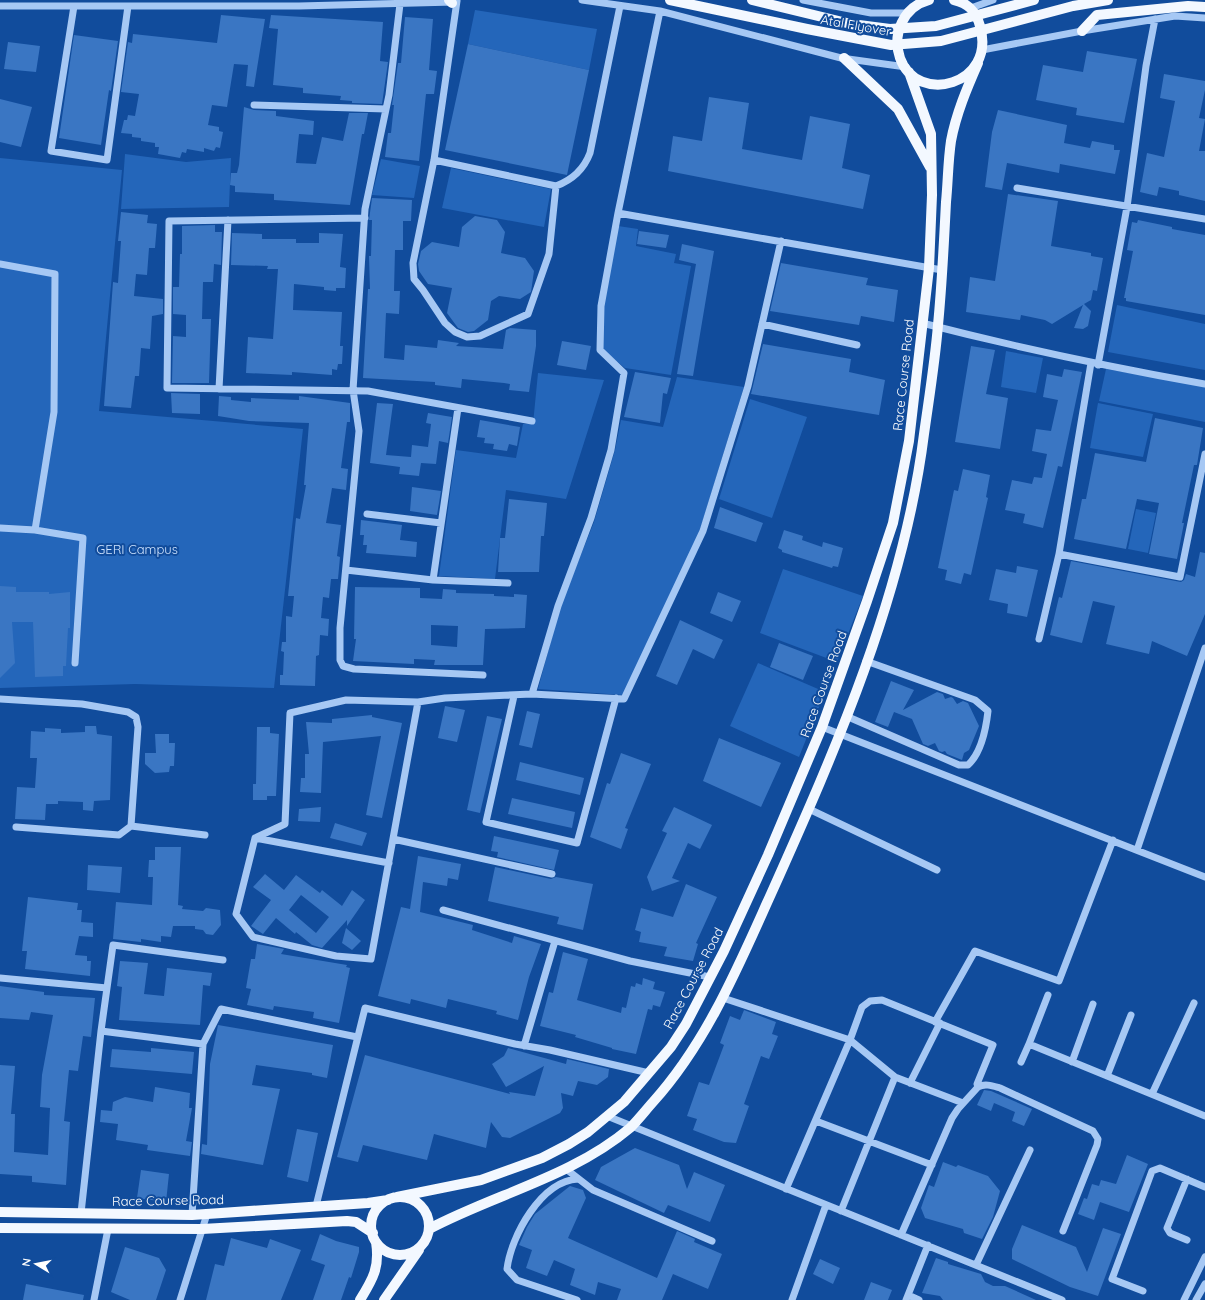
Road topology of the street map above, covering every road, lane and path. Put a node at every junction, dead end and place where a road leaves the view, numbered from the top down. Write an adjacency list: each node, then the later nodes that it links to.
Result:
1 (582, 0): 16 (street)
2 (670, 0): 9 (main road, Atal Flyover, bridge)
3 (752, 0): 8 (main road, Atal Flyover, bridge)
4 (803, 0): 17 (street)
5 (929, 0): 17 (main road)
6 (954, 0): 12 (main road)
7 (993, 0): 12 (street)
8 (1034, 0)
9 (1108, 0)
10 (455, 1): 11 (street); 29 (street)
11 (400, 4): 15 (street); 28 (street)
12 (967, 4): 23 (main road)
13 (0, 6): 14 (street)
14 (74, 6): 15 (street); 15 (street)
15 (128, 6)
16 (620, 6): 19 (street); 31 (street)
17 (913, 7): 26 (main road, Race Course Road)
18 (1205, 7): 22 (main road)
19 (660, 11): 24 (street); 34 (street)
20 (1205, 18): 21 (street)
21 (1156, 19): 22 (street); 33 (street)
22 (1082, 31): 23 (street)
23 (982, 50): 25 (main road)
24 (844, 58): 26 (street); 30 (main road)
25 (978, 63): 26 (main road); 41 (main road)
26 (908, 70): 30 (main road, Race Course Road)
27 (254, 105): 28 (street)
28 (386, 109): 35 (street)
29 (434, 160): 31 (street); 31 (street)
30 (932, 169): 40 (main road, Race Course Road)
31 (556, 186)
32 (1017, 188): 33 (street)
33 (1127, 207): 36 (street); 46 (street)
34 (618, 213): 38 (street); 66 (street)
35 (365, 218): 37 (street); 49 (street)
36 (1205, 219)
37 (228, 220): 48 (street); 48 (street)
38 (781, 242): 40 (street); 43 (street)
39 (0, 264): 56 (street)
40 (929, 268): 41 (street); 42 (main road, Race Course Road)
41 (942, 270): 44 (main road)
42 (922, 323): 44 (street); 72 (main road, Race Course Road)
43 (762, 324): 45 (street); 68 (street)
44 (938, 327): 46 (street); 63 (main road)
45 (857, 345)
46 (1095, 364): 47 (street); 57 (street)
47 (1205, 384)
48 (219, 389): 49 (street)
49 (353, 390): 50 (street); 58 (street)
50 (458, 408): 51 (street); 54 (street)
51 (532, 421)
52 (1205, 454): 57 (street)
53 (367, 514): 54 (street)
54 (441, 523): 59 (street)
55 (0, 528): 56 (street)
56 (35, 530): 64 (street)
57 (1059, 554): 61 (street)
58 (346, 570): 59 (street); 65 (street)
59 (434, 580): 60 (street)
60 (508, 584)
61 (1039, 639)
62 (1205, 648): 81 (street)
63 (866, 661): 71 (main road); 71 (street)
64 (75, 663)
65 (483, 675)
66 (532, 694): 67 (street); 68 (street)
67 (514, 696): 68 (street); 70 (street)
68 (616, 698)
69 (0, 699): 75 (street)
70 (418, 702): 78 (street); 79 (street)
71 (846, 716): 73 (main road)
72 (822, 727): 73 (street); 89 (main road, Race Course Road)
73 (840, 734): 74 (main road); 80 (street)
74 (809, 809): 83 (street); 93 (main road)
75 (130, 826): 76 (street); 77 (street)
76 (16, 827)
77 (205, 835)
78 (255, 838): 82 (street); 82 (street)
79 (393, 839): 82 (street); 84 (street)
80 (1113, 840): 81 (street); 97 (street)
81 (1137, 850): 85 (street)
82 (389, 863)
83 (936, 870)
84 (552, 874)
85 (1205, 877)
86 (443, 910): 87 (street)
87 (555, 941): 89 (street); 103 (street)
88 (223, 960): 91 (street)
89 (710, 977): 106 (main road, Race Course Road)
90 (0, 978): 91 (street)
91 (107, 988): 98 (street)
92 (1048, 995): 102 (street)
93 (723, 998): 100 (street); 116 (main road)
94 (1194, 1003): 111 (street)
95 (1093, 1004): 105 (street)
96 (1132, 1015): 107 (street)
97 (937, 1022): 100 (street); 109 (street); 110 (street)
98 (101, 1031): 101 (street); 130 (street)
99 (357, 1036): 101 (street); 103 (street); 127 (street)
100 (850, 1040): 108 (street); 115 (street)
101 (202, 1044): 132 (street)
102 (1029, 1044): 104 (street); 105 (street)
103 (524, 1046): 106 (street)
104 (1021, 1062)
105 (1072, 1062): 107 (street)
106 (649, 1073): 113 (main road, Race Course Road)
107 (1107, 1076): 111 (street)
108 (895, 1077): 109 (street); 117 (street)
109 (910, 1083): 112 (street)
110 (978, 1087): 112 (street); 137 (street)
111 (1152, 1094): 114 (street)
112 (963, 1103): 119 (street)
113 (607, 1116): 116 (street); 125 (main road, Race Course Road)
114 (1205, 1116)
115 (816, 1121): 117 (street); 124 (street)
116 (632, 1126): 120 (main road); 124 (street)
117 (870, 1141): 119 (street); 128 (street)
118 (1030, 1150): 145 (street)
119 (932, 1165): 138 (street)
120 (566, 1169): 121 (street); 136 (main road)
121 (578, 1179): 142 (street); 153 (street)
122 (1187, 1179): 123 (street); 140 (street); 147 (street)
123 (1205, 1187)
124 (786, 1189): 126 (street)
125 (393, 1198): 127 (main road, Race Course Road); 136 (main road); 139 (main road)
126 (826, 1204): 128 (street); 154 (street)
127 (316, 1206): 131 (main road, Race Course Road)
128 (841, 1211): 138 (street)
129 (0, 1212): 130 (main road, Race Course Road)
130 (81, 1213): 132 (main road, Race Course Road)
131 (207, 1214): 132 (main road, Race Course Road); 135 (street)
132 (192, 1215)
133 (0, 1228): 134 (main road)
134 (108, 1229): 135 (main road); 149 (street)
135 (202, 1229): 139 (main road); 150 (street)
136 (429, 1229): 141 (main road)
137 (1063, 1231)
138 (901, 1234): 143 (street)
139 (374, 1237): 141 (main road); 151 (main road)
140 (1187, 1240)
141 (425, 1241): 152 (main road)
142 (712, 1241)
143 (928, 1245): 145 (street); 148 (street)
144 (1205, 1258): 157 (street)
145 (976, 1265): 156 (street)
146 (1205, 1284): 158 (street)
147 (1143, 1291)
148 (907, 1298): 155 (street)
149 (94, 1300)
150 (180, 1300)
151 (360, 1300)
152 (384, 1300)
153 (577, 1300)
154 (792, 1300)
155 (919, 1300)
156 (1062, 1300)
157 (1184, 1300)
158 (1196, 1300)

